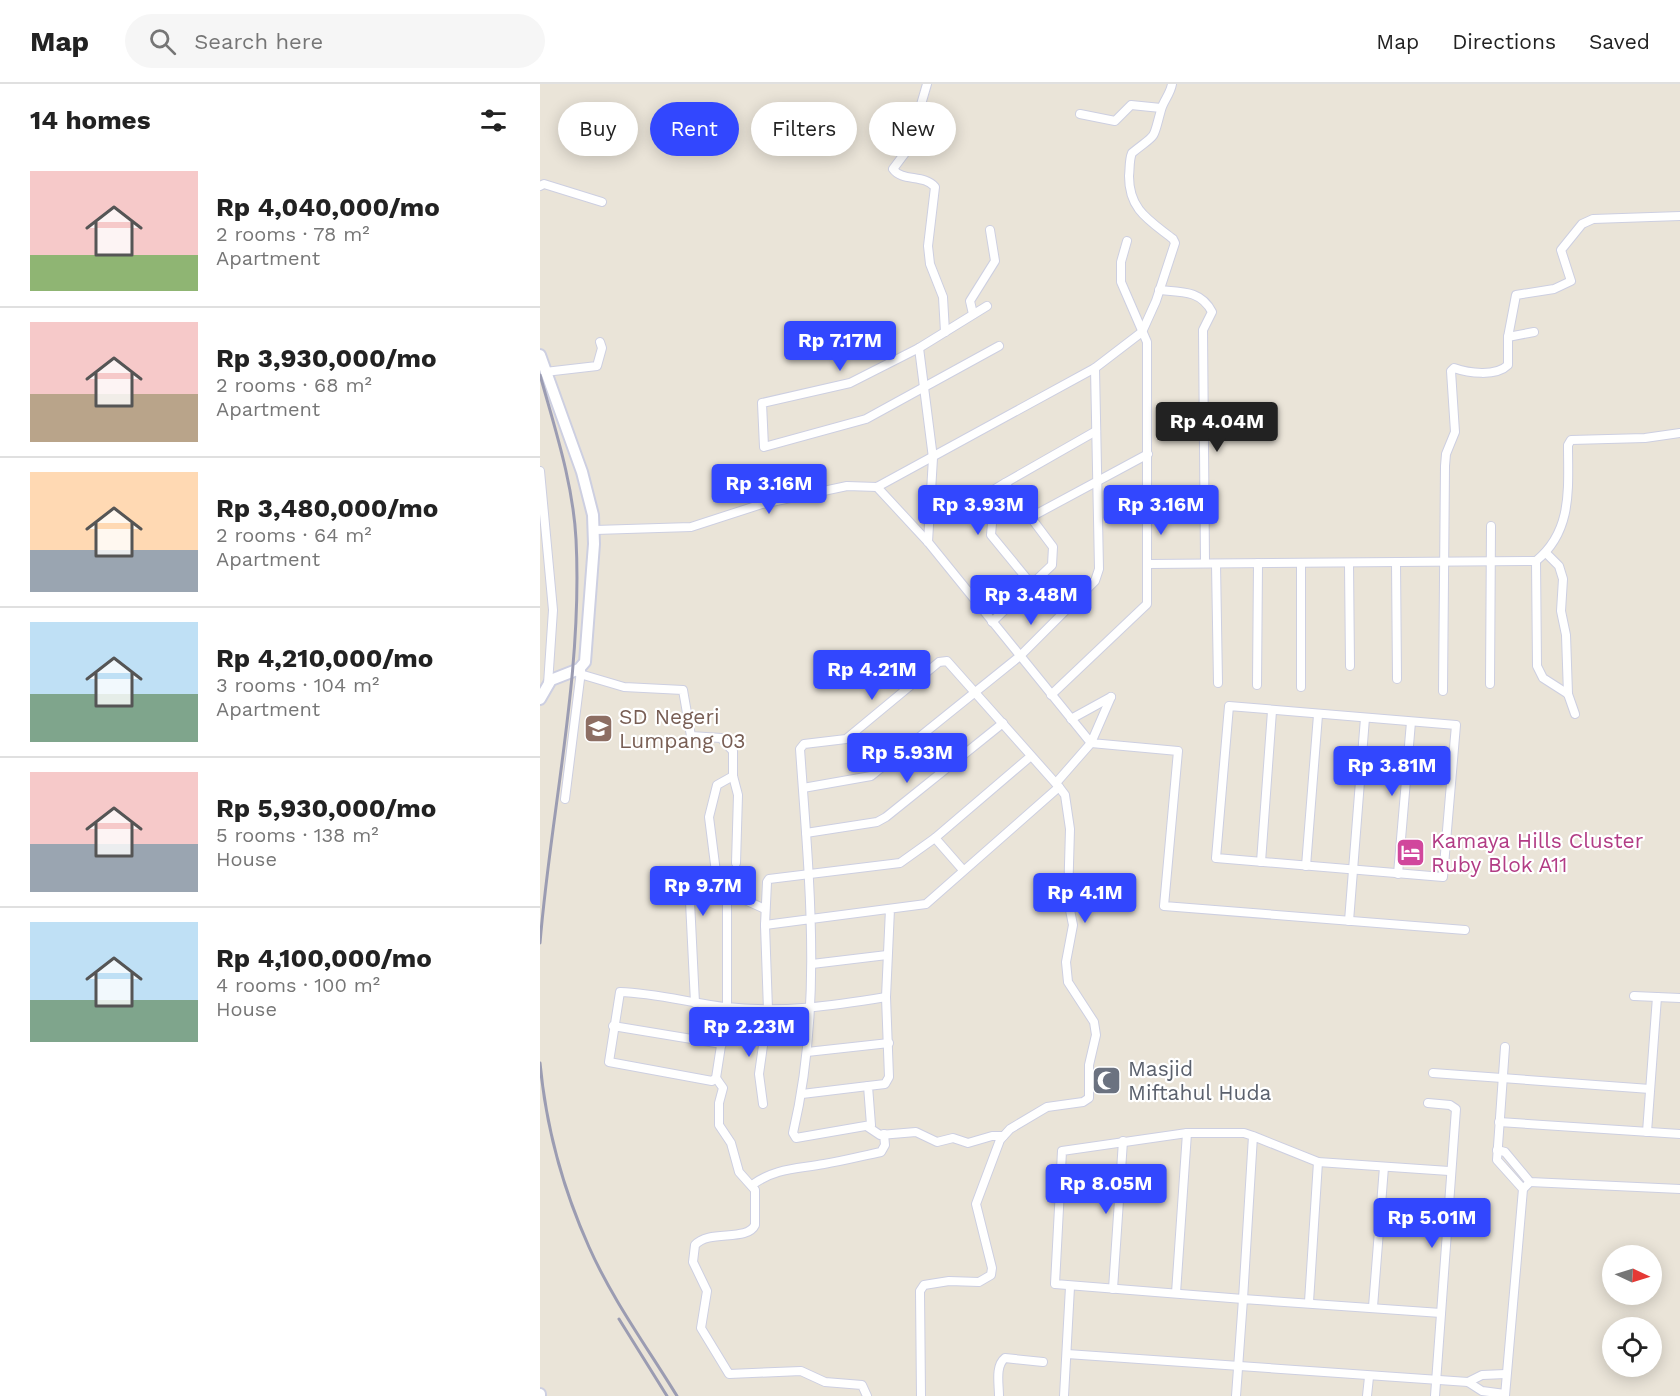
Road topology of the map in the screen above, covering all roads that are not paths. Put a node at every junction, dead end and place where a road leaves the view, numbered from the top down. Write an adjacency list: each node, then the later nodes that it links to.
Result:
1 (927, 84): 13 (street)
2 (1172, 84): 3 (street)
3 (1161, 108): 4 (street); 10 (street)
4 (1080, 114)
5 (540, 186): 6 (street)
6 (602, 202)
7 (1680, 216): 16 (street)
8 (990, 230): 12 (street)
9 (1127, 241): 14 (street)
10 (1159, 290): 14 (street); 41 (street)
11 (987, 306): 12 (street)
12 (973, 314): 13 (street)
13 (945, 332): 19 (street)
14 (1143, 332): 21 (street); 26 (street)
15 (1534, 332): 16 (street)
16 (1508, 337): 40 (street)
17 (600, 342): 22 (street)
18 (999, 346): 23 (street)
19 (919, 348): 23 (street); 23 (street)
20 (540, 356): 22 (main road)
21 (1095, 368): 24 (street); 27 (street)
22 (544, 378): 34 (main road)
23 (923, 387): 27 (street)
24 (1096, 431): 29 (street); 30 (street)
25 (1680, 433): 36 (street)
26 (1148, 454): 29 (street); 43 (street)
27 (933, 458): 31 (street); 35 (street)
28 (540, 471): 54 (street)
29 (1096, 480): 32 (street); 49 (street)
30 (1005, 483): 32 (street); 47 (street)
31 (877, 487): 34 (street); 35 (street)
32 (1031, 517): 47 (street)
33 (1491, 526): 37 (street)
34 (594, 530): 51 (main road)
35 (928, 542): 48 (street)
36 (1546, 553): 38 (street); 60 (street)
37 (1490, 561): 38 (street); 40 (street); 55 (street)
38 (1536, 561): 60 (street)
39 (1396, 562): 40 (street); 46 (street); 52 (street)
40 (1444, 562): 58 (street)
41 (1205, 563): 43 (street); 44 (street)
42 (1258, 563): 44 (street); 45 (street); 56 (street)
43 (1148, 564): 61 (street)
44 (1216, 564): 53 (street)
45 (1301, 564): 46 (street); 57 (street)
46 (1349, 564): 50 (street)
47 (1032, 585): 48 (street)
48 (992, 622): 49 (street)
49 (1020, 656): 59 (street); 61 (street)
50 (1350, 666)
51 (581, 670): 54 (main road); 72 (street); 75 (street)
52 (1397, 680)
53 (1218, 683)
54 (548, 684): 62 (main road)
55 (1490, 684)
56 (1257, 685)
57 (1301, 687)
58 (1443, 691)
59 (975, 692): 69 (street); 74 (street); 74 (street)
60 (1568, 694): 64 (street)
61 (1051, 695): 67 (street)
62 (540, 699)
63 (1272, 711): 65 (street); 78 (street); 78 (street)
64 (1575, 714)
65 (1318, 715): 66 (street); 80 (street)
66 (1365, 718): 68 (street); 82 (street)
67 (1071, 719): 70 (street); 70 (street)
68 (1411, 722): 83 (street); 83 (street)
69 (1003, 723): 71 (street); 76 (street)
70 (1091, 743): 73 (street); 90 (street)
71 (1031, 756): 73 (street); 77 (street)
72 (733, 776): 79 (street); 85 (street)
73 (1057, 785): 81 (street); 122 (street)
74 (803, 788): 76 (street)
75 (565, 799)
76 (806, 833): 84 (street)
77 (934, 838): 81 (street); 84 (street)
78 (1261, 862): 80 (street)
79 (736, 863)
80 (1306, 866): 82 (street)
81 (963, 870): 88 (street)
82 (1352, 870): 83 (street); 90 (street)
83 (1398, 874)
84 (809, 875): 87 (street); 89 (street)
85 (718, 888): 86 (street); 99 (street)
86 (727, 892): 87 (street); 100 (street)
87 (765, 909): 91 (street)
88 (890, 909): 89 (street); 93 (street)
89 (813, 920): 91 (street); 94 (street)
90 (1349, 921): 92 (street)
91 (765, 925): 102 (street)
92 (1465, 930)
93 (888, 955): 94 (street); 96 (street)
94 (812, 964): 101 (street)
95 (1634, 996): 97 (street)
96 (886, 997): 101 (street); 104 (street)
97 (1657, 997): 98 (street); 112 (street)
98 (1680, 998)
99 (694, 1003): 100 (street); 103 (street)
100 (727, 1007): 102 (street); 105 (street)
101 (812, 1009): 102 (street); 107 (street)
102 (768, 1011): 115 (street)
103 (613, 1026): 105 (street); 109 (street)
104 (889, 1043): 107 (street); 111 (street)
105 (722, 1044): 109 (street)
106 (1505, 1047): 110 (street)
107 (807, 1052): 113 (street)
108 (1433, 1073): 110 (street)
109 (716, 1078): 130 (street)
110 (1502, 1078): 112 (street); 116 (street)
111 (868, 1086): 113 (street); 117 (street)
112 (1650, 1089): 118 (street)
113 (802, 1094): 117 (street)
114 (1428, 1103): 128 (street)
115 (763, 1104)
116 (1499, 1122): 118 (street); 125 (street)
117 (868, 1127): 120 (street)
118 (1647, 1132): 121 (street)
119 (1187, 1133): 123 (street); 124 (street); 135 (street)
120 (884, 1134): 122 (street); 130 (street)
121 (1680, 1134)
122 (1003, 1136): 149 (street)
123 (1252, 1136): 126 (street); 136 (street)
124 (1123, 1141): 133 (street); 134 (street)
125 (1497, 1150): 129 (street); 131 (street)
126 (1318, 1162): 127 (street); 137 (street)
127 (1384, 1167): 128 (street); 138 (street)
128 (1449, 1171): 139 (street)
129 (1530, 1182): 131 (street); 132 (street)
130 (752, 1185): 148 (street)
131 (1523, 1189): 143 (street)
132 (1680, 1190)
133 (1070, 1287): 134 (street); 140 (street)
134 (1113, 1289): 135 (street)
135 (1176, 1293): 136 (street)
136 (1243, 1299): 137 (street); 142 (street)
137 (1309, 1302): 138 (street)
138 (1373, 1307): 139 (street)
139 (1441, 1313): 145 (street)
140 (1067, 1354): 142 (street); 151 (street)
141 (1043, 1362): 150 (street)
142 (1238, 1366): 144 (street); 152 (street)
143 (1506, 1374): 146 (street); 147 (street)
144 (1369, 1377): 145 (street); 153 (street)
145 (1435, 1380): 146 (street); 154 (street)
146 (1468, 1382): 147 (street)
147 (1505, 1395)
148 (867, 1396)
149 (921, 1396)
150 (999, 1396)
151 (1064, 1396)
152 (1236, 1396)
153 (1367, 1396)
154 (1435, 1396)

